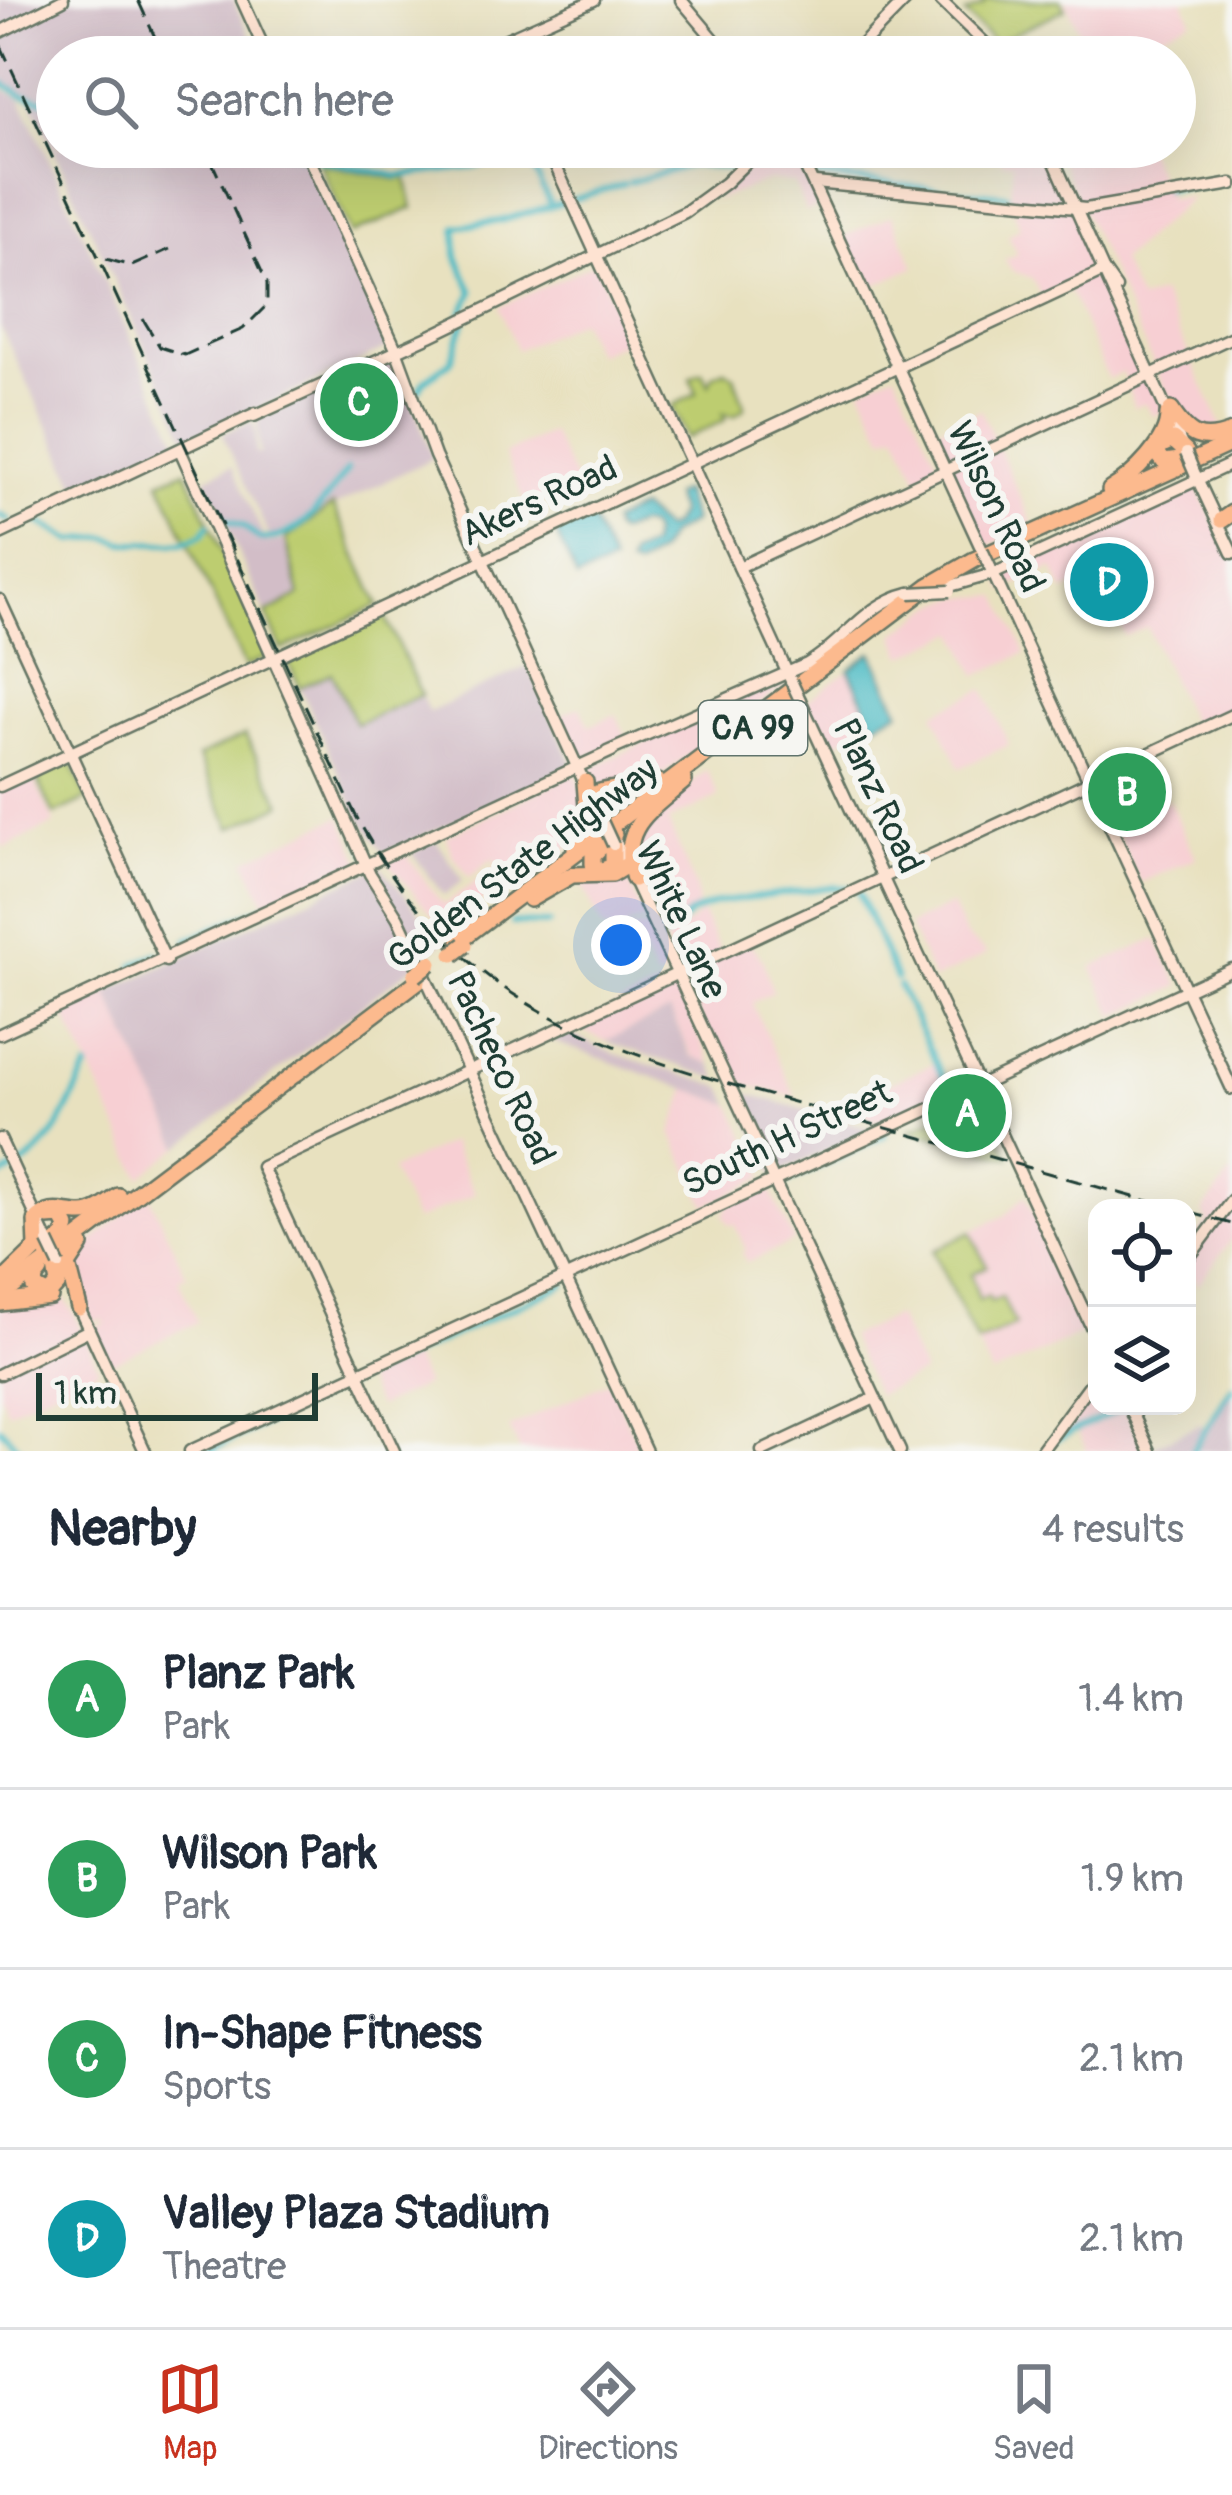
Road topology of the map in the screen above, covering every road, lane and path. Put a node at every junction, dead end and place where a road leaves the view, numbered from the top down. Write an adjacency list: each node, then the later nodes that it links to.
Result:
1 (63, 0): 7 (street)
2 (594, 0): 10 (street)
3 (681, 0): 11 (street)
4 (909, 0): 12 (street)
5 (943, 0): 13 (street); 14 (street)
6 (240, 2): 8 (street); 9 (street)
7 (2, 29)
8 (256, 36)
9 (257, 36)
10 (517, 36)
11 (711, 36)
12 (874, 36)
13 (980, 36)
14 (981, 36)
15 (315, 168): 31 (street, White Lane)
16 (316, 168): 32 (street, White Lane)
17 (557, 168): 25 (street, Planz Road)
18 (742, 168): 25 (street)
19 (806, 168): 22 (street, Wilson Road)
20 (1059, 168): 24 (street)
21 (1060, 168): 24 (street)
22 (814, 183): 24 (street); 36 (street, Wilson Road)
23 (1232, 184): 24 (street)
24 (1077, 208): 26 (street); 26 (street)
25 (597, 256): 27 (street); 28 (street); 49 (street, Planz Road)
26 (1105, 268): 30 (street); 36 (street, Akers Road)
27 (530, 284): 28 (street); 29 (street)
28 (518, 295): 29 (street)
29 (494, 304): 34 (street)
30 (1123, 308): 38 (street); 38 (street)
31 (378, 309): 32 (street); 34 (street, White Lane)
32 (388, 320): 34 (street, White Lane)
33 (1232, 337): 38 (street)
34 (398, 348): 35 (street); 37 (street); 39 (street, White Lane); 41 (street, White Lane)
35 (370, 359): 37 (street); 40 (street)
36 (898, 367): 49 (street, Akers Road); 51 (street, Wilson Road)
37 (355, 370): 40 (street)
38 (1152, 374): 42 (street); 51 (street)
39 (407, 381): 41 (street); 45 (street, White Lane)
40 (324, 383): 43 (street); 43 (street)
41 (417, 397): 45 (street, White Lane)
42 (1170, 412): 44 (highway); 47 (highway); 48 (street)
43 (254, 416): 46 (street)
44 (1168, 434): 48 (highway); 54 (highway)
45 (433, 446): 50 (street, White Lane)
46 (180, 450): 55 (street); 62 (street, Pacheco Road)
47 (1232, 450): 48 (highway); 52 (street); 54 (highway, Golden State Highway / CA 99); 70 (highway, Golden State Highway / CA 99)
48 (1187, 452): 52 (street, bridge)
49 (692, 464): 57 (street, Akers Road); 58 (street, Planz Road)
50 (442, 468): 57 (street, White Lane); 57 (street, White Lane)
51 (946, 471): 58 (street); 59 (street, Wilson Road, bridge)
52 (1198, 476): 53 (street); 59 (street)
53 (1226, 518): 56 (street)
54 (1056, 522): 69 (highway, Golden State Highway / CA 99)
55 (0, 534)
56 (1230, 545)
57 (485, 560): 61 (street, White Lane); 61 (street, White Lane); 62 (street, Akers Road)
58 (739, 567): 64 (street, Planz Road)
59 (991, 571): 64 (street, bridge); 71 (street, Wilson Road)
60 (0, 600): 68 (street)
61 (527, 652): 63 (street, White Lane)
62 (273, 659): 68 (street, Akers Road); 74 (street, Pacheco Road)
63 (536, 672): 65 (street, White Lane); 67 (street, White Lane)
64 (789, 676): 73 (street); 76 (street, Planz Road, bridge)
65 (553, 713): 67 (street); 73 (street, White Lane)
66 (1232, 716): 71 (street)
67 (565, 728): 73 (street, White Lane)
68 (70, 753): 72 (street, Akers Road); 81 (street)
69 (702, 757): 73 (highway, Golden State Highway / CA 99); 73 (highway)
70 (691, 775): 73 (highway, Golden State Highway / CA 99); 75 (highway)
71 (1089, 782): 76 (street); 86 (street, Wilson Road)
72 (0, 786)
73 (596, 802): 74 (street); 75 (street, White Lane); 79 (highway, Golden State Highway / CA 99); 79 (highway)
74 (367, 866): 77 (street); 78 (street); 89 (street, Pacheco Road)
75 (629, 871): 79 (highway); 80 (street, White Lane); 80 (street, White Lane)
76 (883, 878): 83 (street); 90 (street, Planz Road)
77 (318, 886): 78 (street); 81 (street)
78 (303, 897): 81 (street)
79 (522, 898): 98 (highway, Golden State Highway / CA 99, bridge)
80 (654, 926): 83 (street, White Lane)
81 (166, 960): 84 (street); 85 (street)
82 (1232, 967): 86 (street, South H Street)
83 (675, 975): 89 (street); 97 (street, White Lane)
84 (125, 977): 85 (street); 87 (street)
85 (106, 990): 87 (street)
86 (1187, 992): 90 (street, South H Street); 91 (street, Wilson Road)
87 (27, 1024): 88 (street)
88 (0, 1036)
89 (469, 1071): 114 (street, Pacheco Road); 126 (street)
90 (980, 1088): 92 (street, South H Street); 120 (street, Planz Road)
91 (1232, 1089)
92 (857, 1141): 93 (street, South H Street); 95 (street, South H Street)
93 (832, 1150): 95 (street); 96 (street, South H Street)
94 (7, 1159): 102 (street)
95 (821, 1160): 96 (street, South H Street)
96 (792, 1171): 97 (street, South H Street)
97 (771, 1181): 99 (street, South H Street); 101 (street, South H Street); 103 (street); 107 (street)
98 (136, 1190): 102 (highway); 106 (highway, Golden State Highway / CA 99); 111 (highway, Golden State Highway / CA 99); 119 (highway)
99 (734, 1195): 101 (street); 104 (street, South H Street)
100 (1232, 1197): 108 (street)
101 (722, 1205): 109 (street, South H Street)
102 (36, 1222): 105 (street); 115 (highway)
103 (792, 1230): 107 (street); 117 (street)
104 (638, 1239): 109 (street); 110 (street, South H Street)
105 (46, 1243): 111 (highway); 112 (street, bridge)
106 (73, 1243): 112 (highway); 118 (highway, Golden State Highway / CA 99)
107 (803, 1245): 117 (street)
108 (1196, 1245)
109 (624, 1250): 113 (street, South H Street)
110 (601, 1257): 113 (street); 114 (street, South H Street)
111 (31, 1265): 115 (highway, Golden State Highway / CA 99)
112 (57, 1266): 116 (street)
113 (589, 1267): 114 (street, South H Street)
114 (564, 1276): 126 (street, South H Street); 134 (street, Pacheco Road)
115 (0, 1286)
116 (67, 1287): 118 (highway); 119 (street); 122 (street)
117 (823, 1291): 128 (street)
118 (0, 1300)
119 (79, 1309): 122 (street)
120 (1088, 1320)
121 (104, 1323): 122 (street)
122 (87, 1331): 123 (street); 124 (street); 125 (street)
123 (93, 1349): 124 (street); 129 (street)
124 (104, 1363): 129 (street)
125 (0, 1373)
126 (357, 1373): 132 (street, South H Street); 133 (street)
127 (1088, 1390): 137 (street)
128 (873, 1399): 135 (street); 136 (street)
129 (121, 1406): 131 (street)
130 (1133, 1415): 138 (street)
131 (142, 1451)
132 (190, 1451)
133 (394, 1451)
134 (646, 1451)
135 (762, 1451)
136 (898, 1451)
137 (1043, 1451)
138 (1150, 1451)

